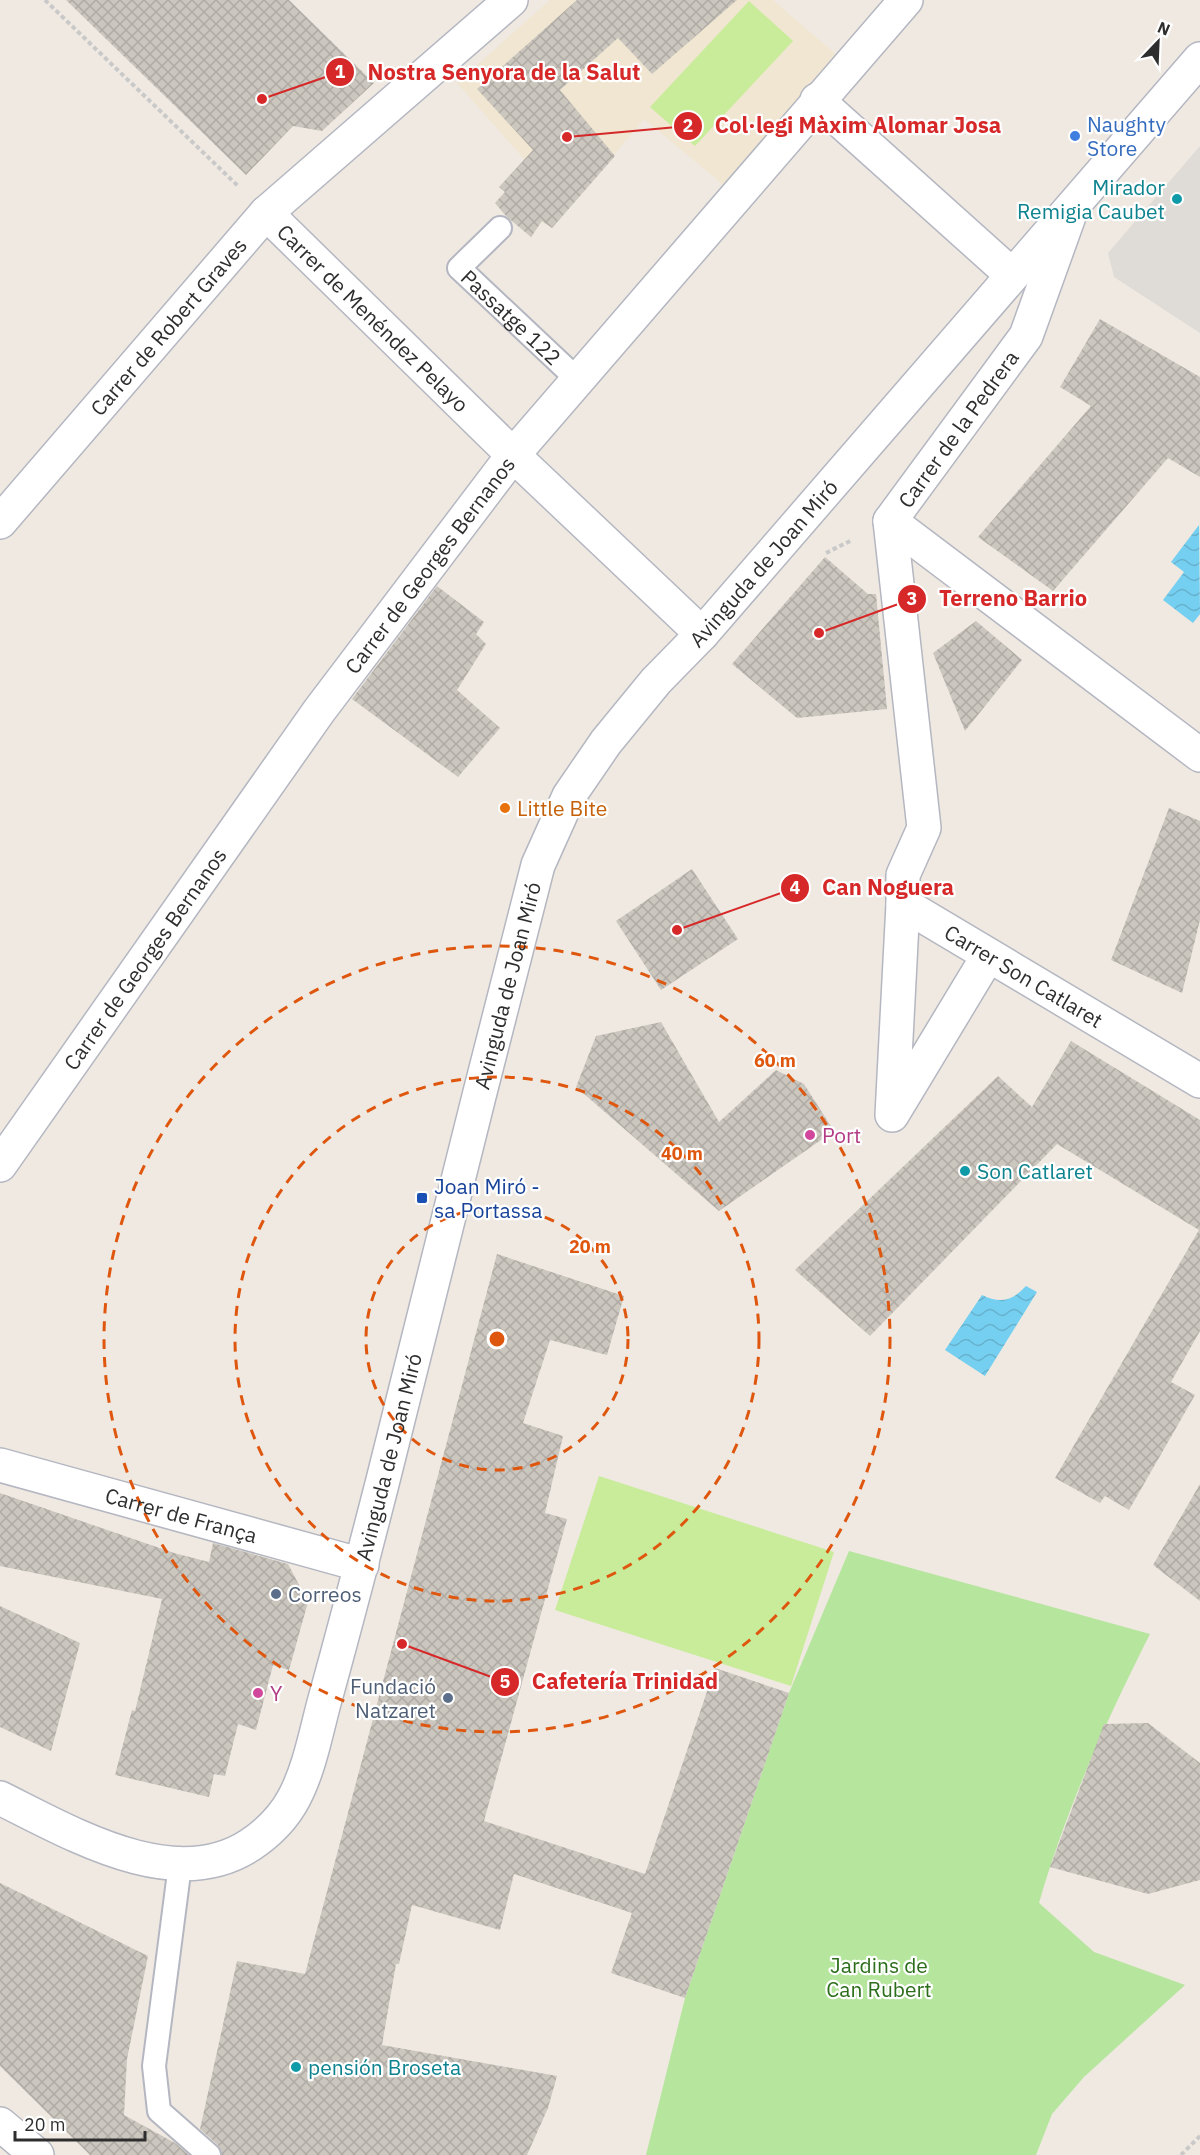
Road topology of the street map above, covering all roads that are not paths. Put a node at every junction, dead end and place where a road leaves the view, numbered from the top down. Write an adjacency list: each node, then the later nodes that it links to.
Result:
1 (511, 0): 6 (street, Carrer de Robert Graves)
2 (906, 0): 4 (street, Carrer de Georges Bernanos)
3 (1200, 59): 5 (street, Avinguda de Joan Miró)
4 (817, 100): 8 (street); 9 (street, Carrer de Georges Bernanos)
5 (1071, 208): 8 (street, Avinguda de Joan Miró); 11 (street, Carrer de la Pedrera)
6 (266, 213): 10 (street, Carrer de Menéndez Pelayo); 12 (street, Carrer de Robert Graves)
7 (500, 228): 9 (lane, Passatge 122)
8 (1012, 275): 13 (street, Avinguda de Joan Miró)
9 (578, 380): 10 (street, Carrer de Georges Bernanos)
10 (513, 456): 13 (street, Carrer de Menéndez Pelayo); 18 (street, Carrer de Georges Bernanos)
11 (890, 520): 14 (street, Carrer de la Pedrera); 15 (street)
12 (0, 522)
13 (702, 634): 20 (street, Avinguda de Joan Miró)
14 (1200, 755)
15 (903, 904): 16 (street, Carrer Son Catlaret); 16 (street)
16 (988, 956): 17 (street, Carrer Son Catlaret)
17 (1200, 1080)
18 (0, 1165)
19 (0, 1465): 20 (street, Carrer de França)
20 (362, 1565): 22 (street, Avinguda de Joan Miró)
21 (0, 1798): 22 (street, Avinguda de Joan Miró)
22 (180, 1865): 25 (lane)
23 (0, 2124): 24 (street)
24 (37, 2155)
25 (209, 2155)

